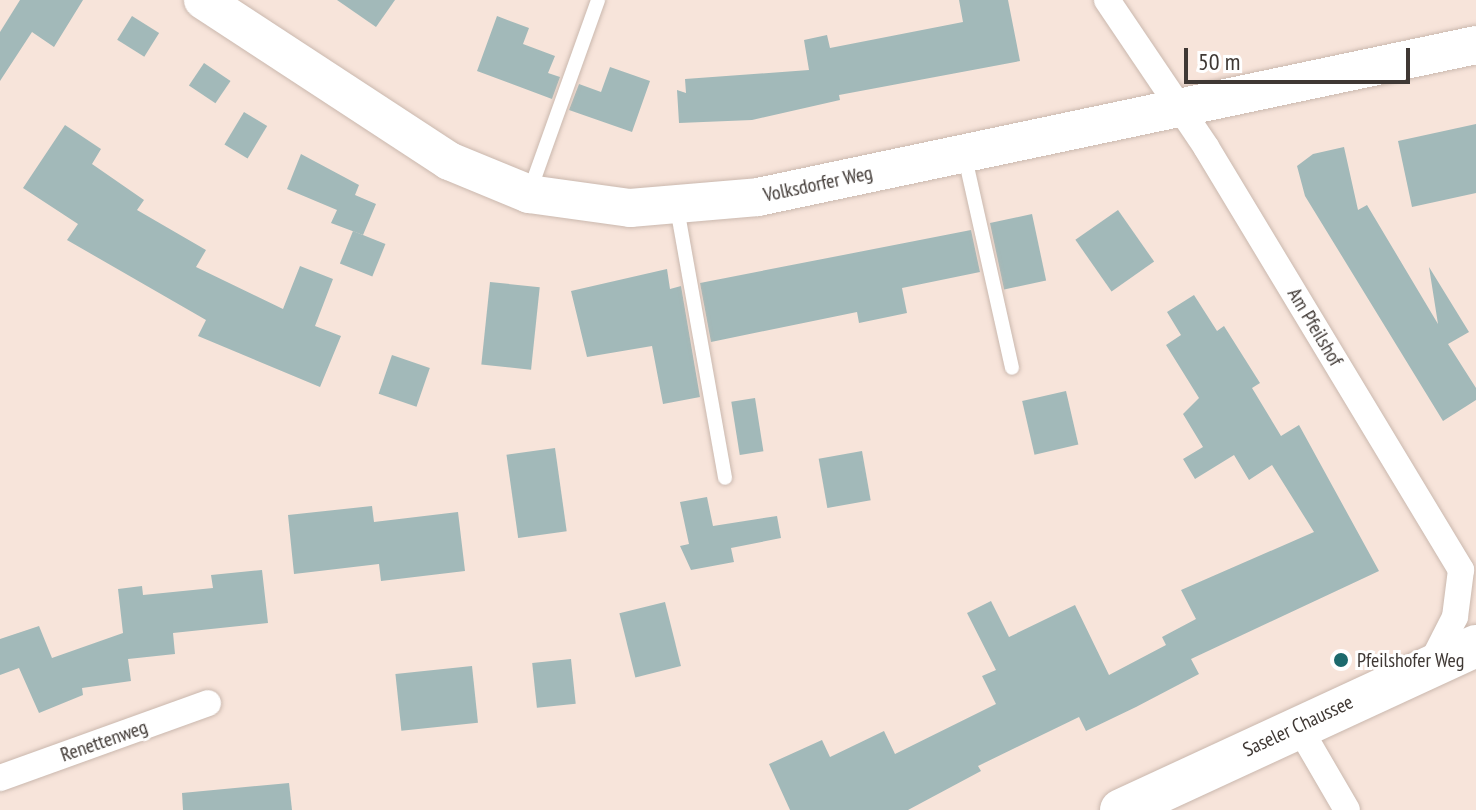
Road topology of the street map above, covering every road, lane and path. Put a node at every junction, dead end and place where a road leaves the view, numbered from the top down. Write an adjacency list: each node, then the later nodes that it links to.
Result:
1 (203, 0): 7 (street, Volksdorfer Weg)
2 (598, 0): 7 (lane)
3 (1107, 0): 5 (street, Am Pfeilshof)
4 (1476, 45): 5 (street, Volksdorfer Weg)
5 (1180, 108): 6 (street, Volksdorfer Weg); 12 (street, Am Pfeilshof)
6 (964, 153): 8 (street, Volksdorfer Weg); 9 (lane)
7 (529, 194): 8 (street, Volksdorfer Weg)
8 (677, 208): 10 (lane)
9 (1012, 368)
10 (725, 478)
11 (1476, 646): 12 (main road, Saseler Chaussee)
12 (1430, 666): 14 (main road, Saseler Chaussee)
13 (208, 703): 15 (street, Renettenweg)
14 (1297, 724): 16 (main road, Saseler Chaussee); 17 (street)
15 (1, 775)
16 (1121, 810)
17 (1347, 810)

